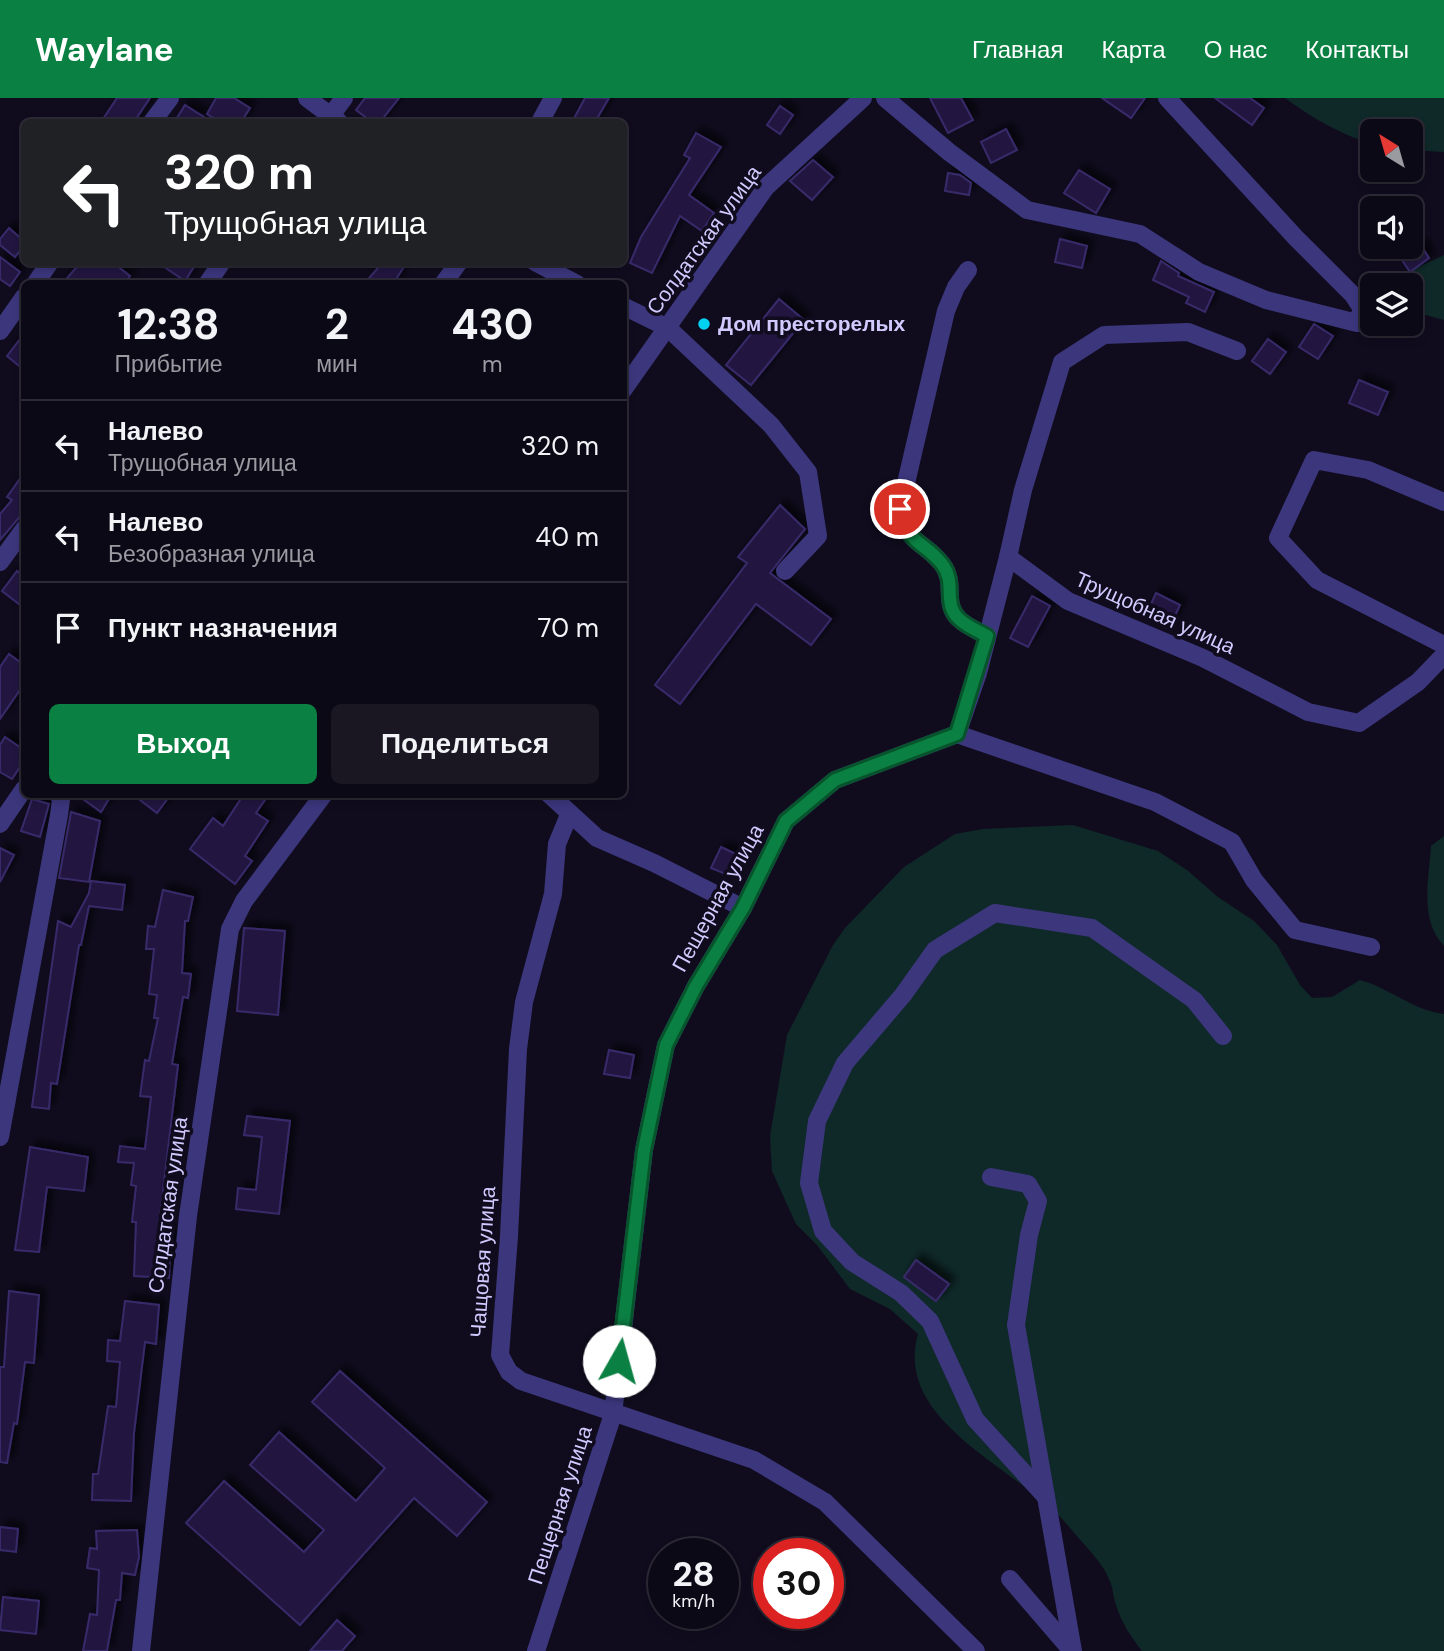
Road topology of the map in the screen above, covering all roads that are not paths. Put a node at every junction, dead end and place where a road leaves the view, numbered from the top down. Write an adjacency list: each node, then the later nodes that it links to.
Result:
1 (170, 98): 8 (street)
2 (307, 98): 9 (street)
3 (344, 98): 10 (street)
4 (553, 98): 11 (street)
5 (863, 98): 17 (street, Солдатская улица)
6 (886, 98): 7 (street)
7 (1167, 98)
8 (154, 119)
9 (331, 119)
10 (333, 119)
11 (542, 119)
12 (543, 266): 14 (street)
13 (968, 270): 26 (street)
14 (569, 280)
15 (21, 301): 18 (street)
16 (627, 308): 17 (street)
17 (668, 328): 20 (street, Солдатская улица); 25 (street)
18 (0, 331)
19 (1237, 351): 23 (street)
20 (627, 384)
21 (1444, 502): 27 (street)
22 (21, 533): 24 (street)
23 (1008, 557): 26 (street); 28 (street, Трущобная улица)
24 (0, 562)
25 (785, 571)
26 (987, 636): 29 (street)
27 (1444, 645)
28 (1444, 655)
29 (957, 734): 36 (street, Пещерная улица); 37 (street)
30 (21, 793): 35 (street)
31 (60, 798): 39 (street)
32 (321, 798): 44 (street, Солдатская улица)
33 (553, 798): 34 (street)
34 (569, 815): 36 (street); 41 (street, Чащовая улица)
35 (0, 824)
36 (743, 908): 41 (street, Пещерная улица)
37 (1371, 947)
38 (1223, 1035): 42 (street)
39 (0, 1135)
40 (991, 1177): 42 (street)
41 (613, 1414): 45 (street, Пещерная улица); 46 (street, Чащовая улица)
42 (1046, 1497): 47 (street)
43 (1010, 1579): 47 (street)
44 (141, 1651)
45 (536, 1651)
46 (976, 1651)
47 (1072, 1651)

